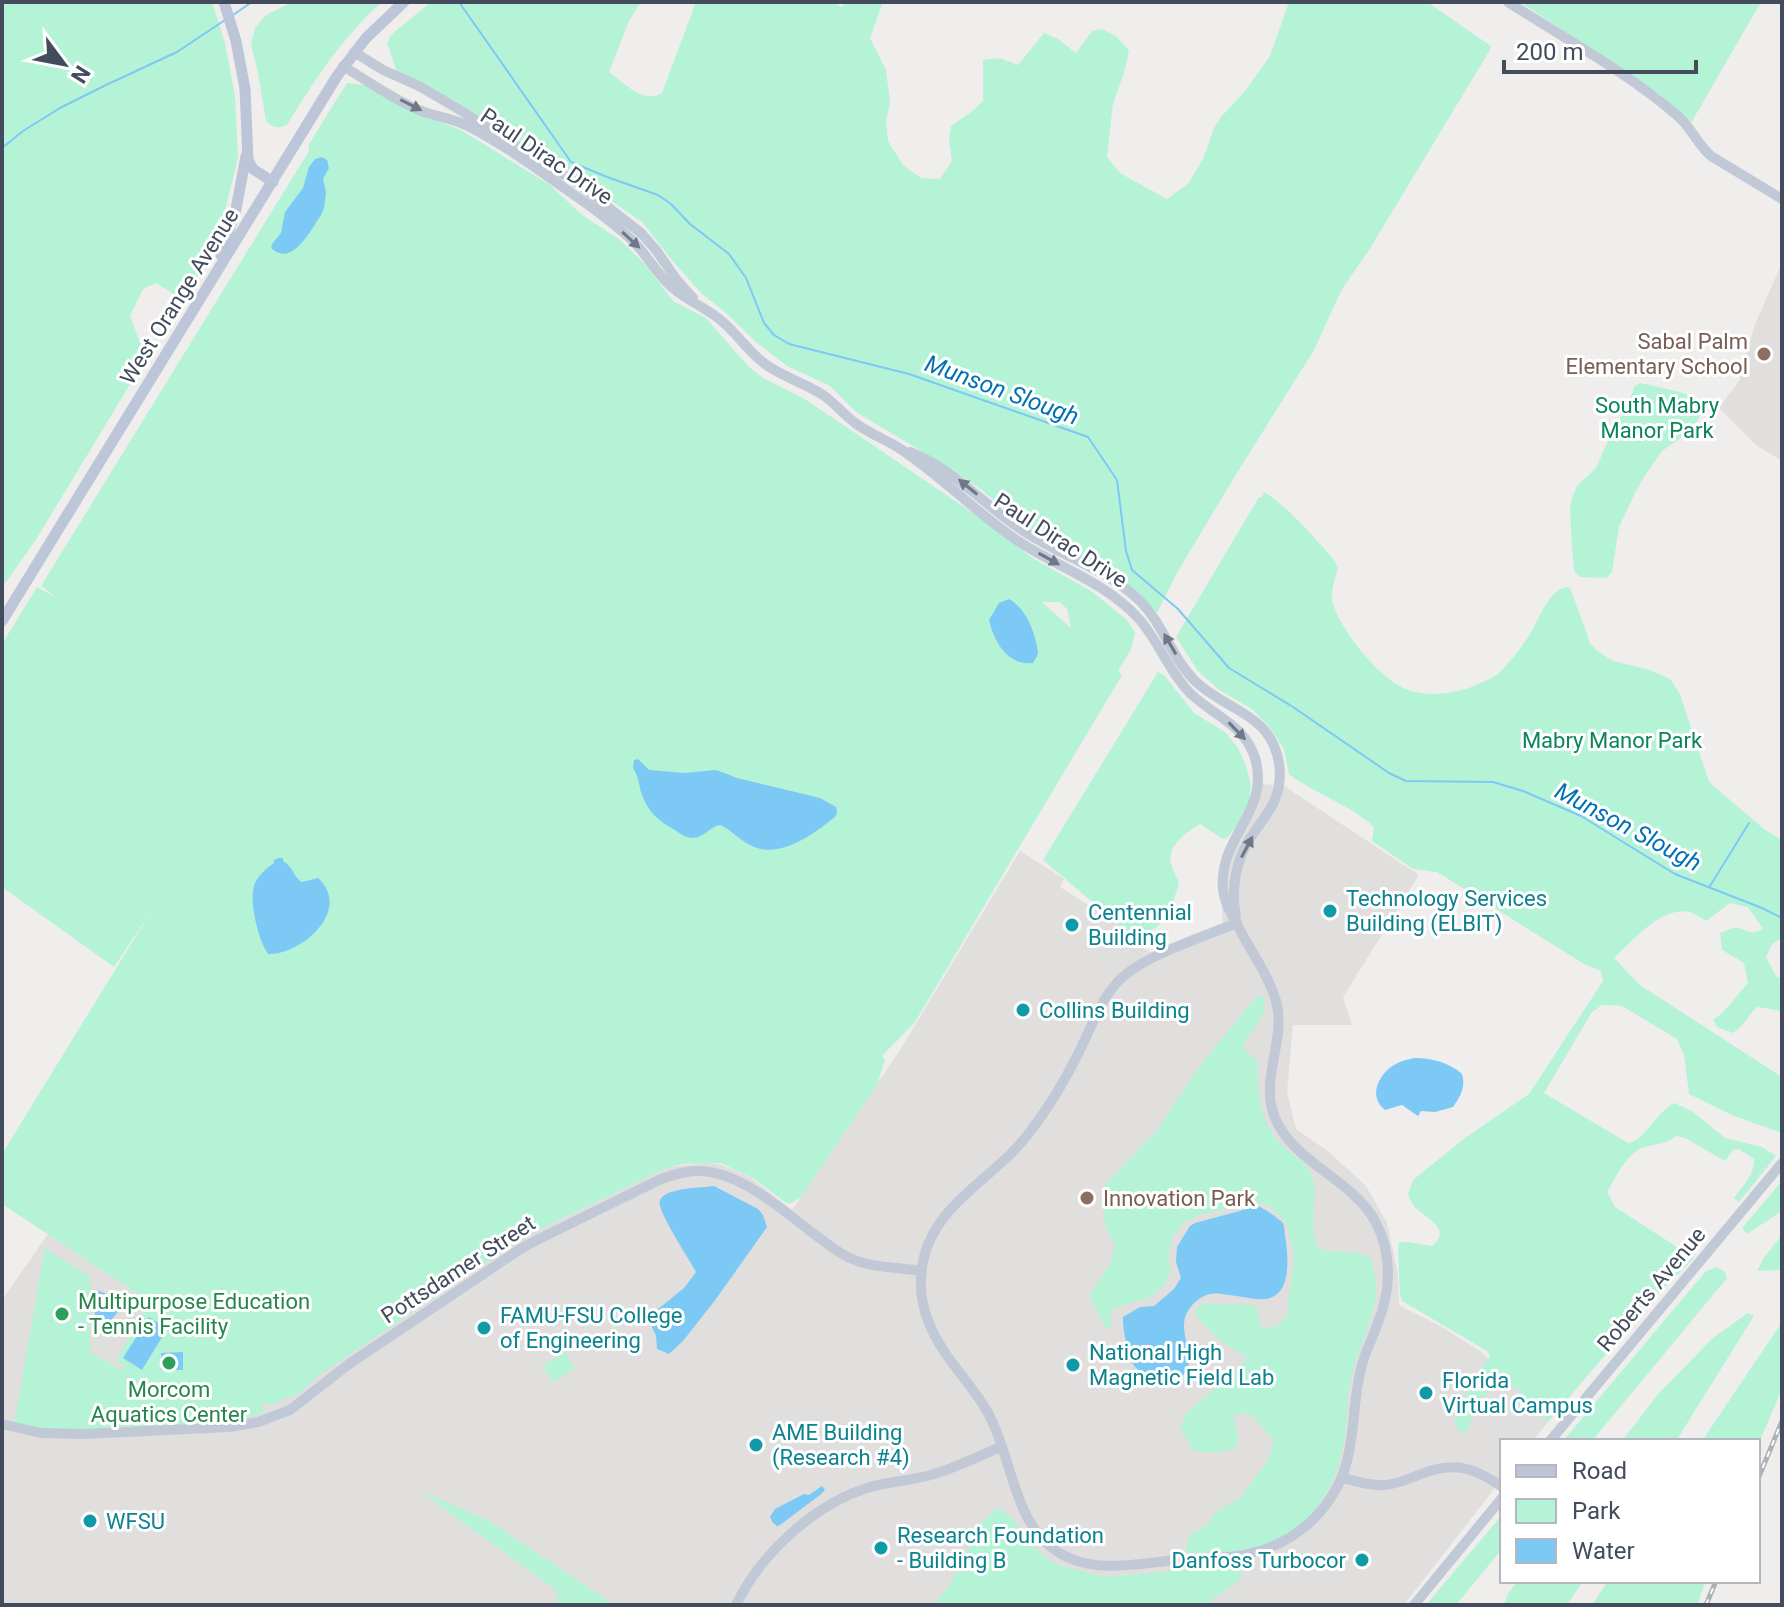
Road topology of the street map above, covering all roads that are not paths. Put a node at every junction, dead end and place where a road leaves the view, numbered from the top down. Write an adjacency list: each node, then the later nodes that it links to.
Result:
1 (404, 2): 4 (main road, West Orange Avenue)
2 (1508, 2): 8 (street)
3 (224, 5): 6 (main road)
4 (354, 52): 5 (main road, West Orange Avenue); 10 (street, Paul Dirac Drive)
5 (343, 66): 7 (main road, West Orange Avenue); 10 (street, Paul Dirac Drive, one-way to 10)
6 (247, 151): 7 (main road); 9 (main road)
7 (273, 182): 9 (main road, West Orange Avenue)
8 (1782, 199)
9 (207, 288): 12 (main road, West Orange Avenue)
10 (706, 310): 11 (street, Paul Dirac Drive)
11 (896, 446): 13 (street, Paul Dirac Drive, one-way to 13); 14 (street, Paul Dirac Drive, one-way to 11)
12 (2, 621)
13 (1257, 792): 14 (street); 15 (street)
14 (1276, 798): 15 (street, Paul Dirac Drive, one-way to 14)
15 (1237, 923): 17 (street); 21 (street)
16 (1782, 1163): 19 (street, Roberts Avenue)
17 (922, 1271): 18 (street, Pottsdamer Street); 20 (street)
18 (2, 1424)
19 (1552, 1439)
20 (1002, 1446): 21 (street); 24 (street)
21 (1342, 1477): 22 (street)
22 (1500, 1486)
23 (1500, 1500): 25 (street)
24 (736, 1605)
25 (1414, 1605)

